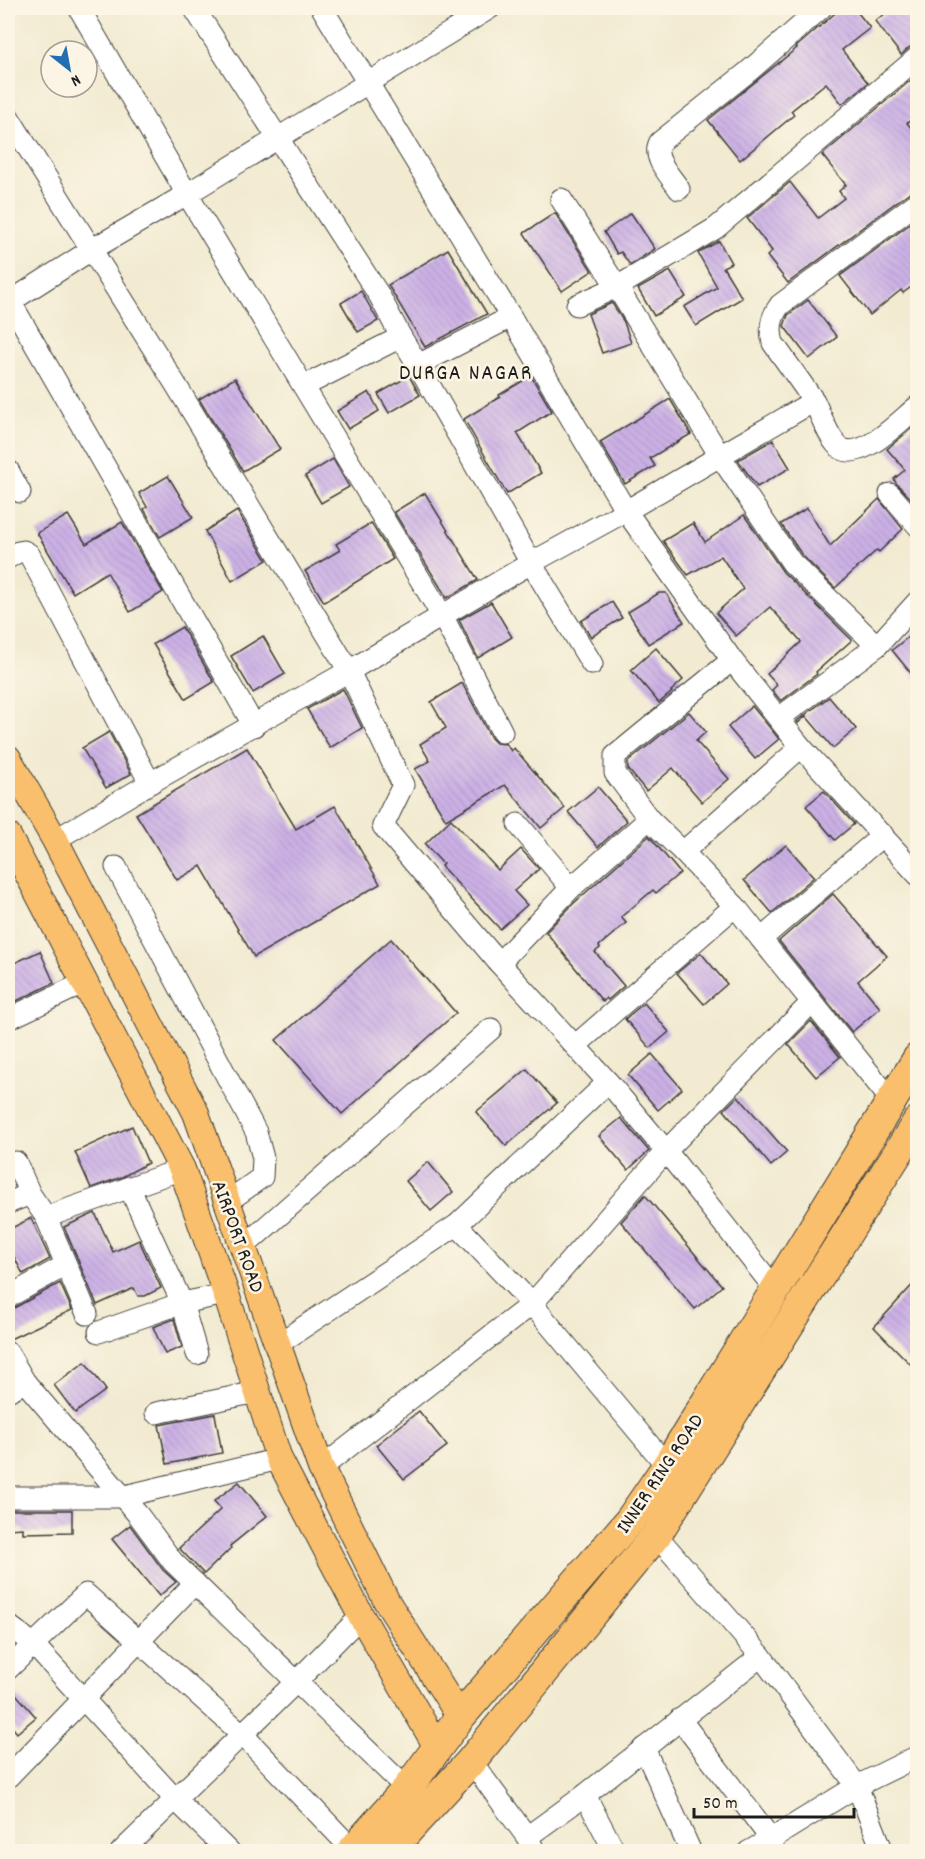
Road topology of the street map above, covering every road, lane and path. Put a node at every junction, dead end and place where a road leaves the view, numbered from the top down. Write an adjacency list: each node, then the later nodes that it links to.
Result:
1 (79, 8): 11 (street)
2 (194, 8): 9 (street)
3 (322, 8): 7 (street)
4 (490, 8): 7 (street)
5 (820, 8): 10 (street)
6 (918, 57): 15 (street)
7 (367, 83): 9 (street); 18 (street)
8 (8, 116): 14 (street)
9 (278, 136): 11 (street); 19 (street)
10 (679, 189)
11 (187, 194): 14 (street); 21 (street)
12 (561, 199): 15 (street)
13 (918, 202): 22 (street)
14 (91, 250): 16 (street); 37 (street)
15 (617, 287): 17 (street); 24 (street)
16 (9, 302): 39 (street)
17 (577, 304)
18 (512, 317): 20 (street); 28 (street)
19 (401, 337): 20 (street); 21 (street)
20 (418, 365): 31 (street)
21 (304, 386): 33 (street)
22 (814, 401): 23 (street); 24 (street)
23 (918, 406)
24 (720, 456): 28 (street); 34 (street)
25 (8, 470): 26 (street)
26 (20, 492)
27 (890, 494): 29 (street)
28 (626, 511): 31 (street); 35 (street)
29 (918, 526)
30 (8, 558): 43 (street)
31 (531, 563): 33 (street); 36 (street)
32 (918, 601): 34 (street)
33 (443, 617): 37 (street); 40 (street)
34 (877, 646): 38 (street)
35 (732, 660): 38 (street); 44 (street)
36 (592, 664)
37 (349, 672): 39 (street); 56 (street)
38 (779, 718): 41 (street)
39 (255, 726): 43 (street)
40 (502, 732)
41 (801, 747): 46 (street); 49 (street)
42 (8, 758): 48 (main road, AIRPORT ROAD)
43 (150, 783): 48 (street)
44 (649, 819): 49 (street); 53 (street)
45 (518, 824): 53 (street)
46 (883, 835): 52 (street); 55 (street)
47 (8, 836): 50 (main road, AIRPORT ROAD)
48 (55, 840): 50 (main road); 71 (main road, AIRPORT ROAD)
49 (683, 852): 54 (street)
50 (20, 859): 57 (main road, AIRPORT ROAD)
51 (116, 867): 71 (street)
52 (918, 875)
53 (572, 888): 56 (street)
54 (735, 906): 55 (street); 61 (street)
55 (761, 939): 58 (street)
56 (500, 963): 61 (street)
57 (84, 983): 59 (street); 68 (main road, AIRPORT ROAD)
58 (812, 1003): 64 (street); 66 (street)
59 (8, 1019)
60 (491, 1029): 75 (street)
61 (576, 1046): 63 (street)
62 (918, 1058): 64 (highway, INNER RING ROAD)
63 (608, 1082): 66 (street); 74 (street)
64 (891, 1100): 77 (highway, INNER RING ROAD)
65 (914, 1133): 95 (highway, INNER RING ROAD)
66 (666, 1151): 77 (street); 81 (street)
67 (16, 1162): 70 (street)
68 (182, 1169): 69 (street); 78 (main road, AIRPORT ROAD)
69 (129, 1187): 73 (street); 80 (street)
70 (30, 1194): 72 (street); 73 (street)
71 (227, 1202): 75 (main road, AIRPORT ROAD)
72 (8, 1203)
73 (46, 1217): 76 (street)
74 (458, 1225): 81 (street); 84 (street)
75 (243, 1247): 84 (main road, AIRPORT ROAD)
76 (66, 1265): 79 (street); 82 (street)
77 (775, 1289): 91 (highway, INNER RING ROAD)
78 (226, 1294): 80 (street); 88 (main road, AIRPORT ROAD)
79 (8, 1298)
80 (182, 1303): 83 (street); 86 (street)
81 (532, 1304): 91 (street); 92 (street)
82 (87, 1314)
83 (99, 1332)
84 (278, 1344): 92 (main road, AIRPORT ROAD)
85 (8, 1353): 87 (street)
86 (197, 1354)
87 (16, 1387): 94 (street)
88 (257, 1392): 89 (street); 90 (main road, AIRPORT ROAD)
89 (156, 1413)
90 (279, 1459): 94 (street); 97 (main road, AIRPORT ROAD)
91 (667, 1466): 105 (highway, INNER RING ROAD)
92 (321, 1468): 105 (main road, AIRPORT ROAD)
93 (8, 1497): 94 (street)
94 (121, 1497): 96 (street)
95 (656, 1535): 101 (street); 111 (highway, INNER RING ROAD)
96 (195, 1583): 99 (street); 103 (street)
97 (361, 1616): 103 (street); 108 (main road, AIRPORT ROAD)
98 (8, 1625): 100 (street)
99 (139, 1641): 100 (street); 104 (street); 107 (street)
100 (33, 1644): 102 (street); 104 (street)
101 (760, 1656): 106 (street); 113 (street)
102 (8, 1669)
103 (296, 1682): 107 (street); 114 (street)
104 (83, 1699): 112 (street); 116 (street)
105 (460, 1717): 108 (highway, INNER RING ROAD)
106 (680, 1719): 109 (street); 118 (street)
107 (242, 1734): 116 (street); 122 (street)
108 (437, 1747): 114 (highway, INNER RING ROAD)
109 (644, 1748): 115 (street); 124 (street)
110 (918, 1756): 113 (street)
111 (471, 1761): 117 (street); 119 (highway, INNER RING ROAD)
112 (8, 1777)
113 (857, 1786): 118 (street); 126 (street)
114 (407, 1789): 122 (highway, INNER RING ROAD)
115 (585, 1795): 117 (street); 123 (street)
116 (175, 1799): 120 (street); 121 (street)
117 (531, 1844)
118 (773, 1845): 125 (street)
119 (391, 1850)
120 (121, 1851)
121 (229, 1851)
122 (352, 1851)
123 (615, 1851)
124 (691, 1851)
125 (748, 1851)
126 (883, 1851)

